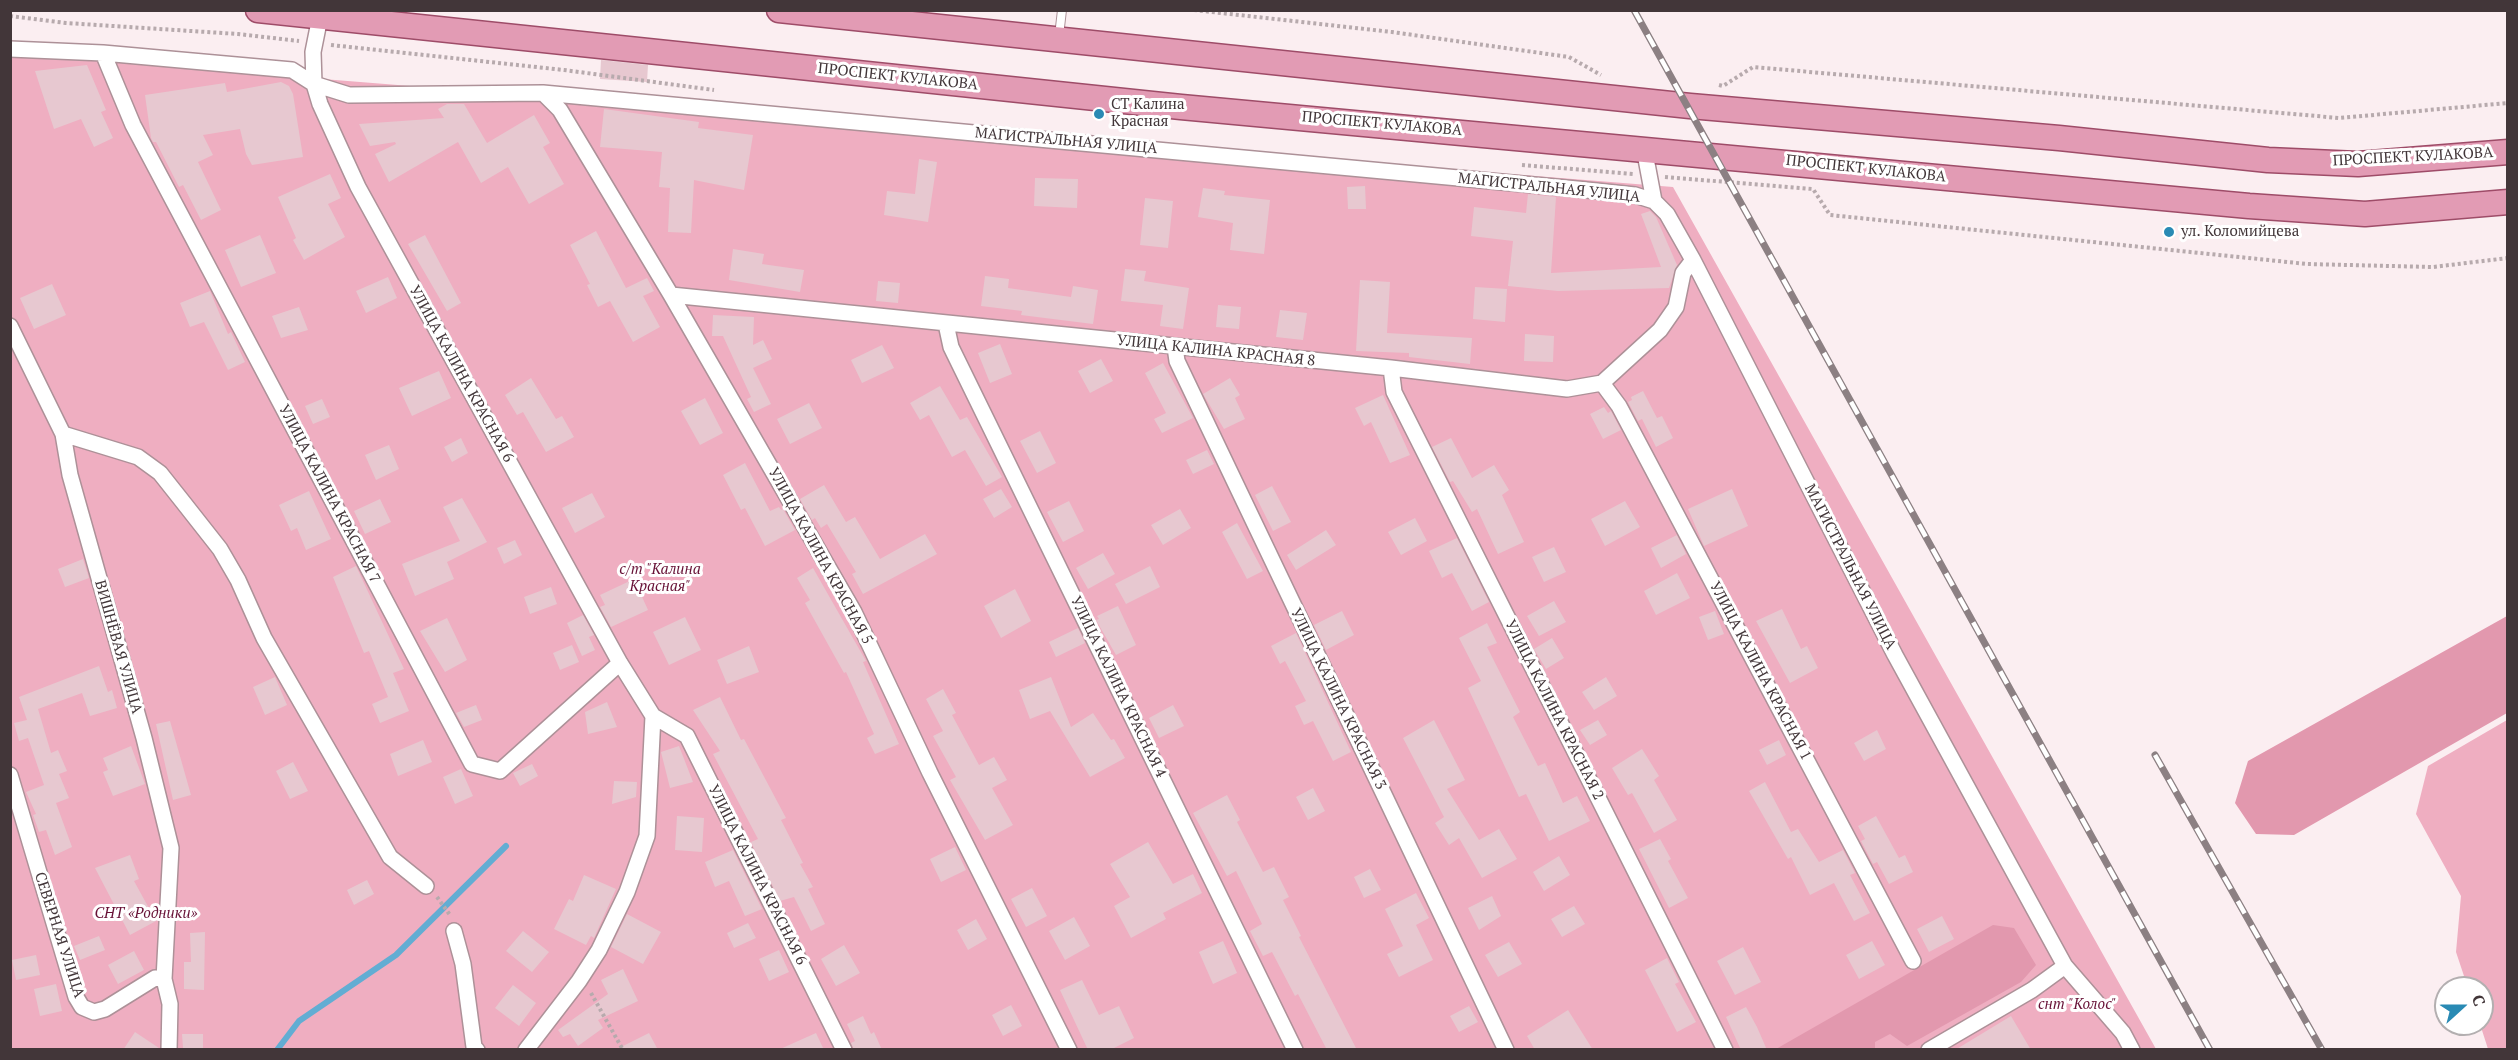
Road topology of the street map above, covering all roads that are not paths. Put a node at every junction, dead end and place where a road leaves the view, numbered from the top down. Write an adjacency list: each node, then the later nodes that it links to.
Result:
1 (258, 10): 4 (main road, ПРОСПЕКТ КУЛАКОВА)
2 (779, 10): 5 (main road, ПРОСПЕКТ КУЛАКОВА)
3 (1062, 10): 5 (lane)
4 (320, 17): 8 (street, УЛИЦА КАЛИНА КРАСНАЯ 6); 10 (main road, ПРОСПЕКТ КУЛАКОВА)
5 (1058, 38): 11 (main road, ПРОСПЕКТ КУЛАКОВА)
6 (10, 50): 7 (street, МАГИСТРАЛЬНАЯ УЛИЦА)
7 (103, 53): 8 (street, МАГИСТРАЛЬНАЯ УЛИЦА); 22 (street, УЛИЦА КАЛИНА КРАСНАЯ 7)
8 (314, 84): 9 (street, МАГИСТРАЛЬНАЯ УЛИЦА); 22 (street, УЛИЦА КАЛИНА КРАСНАЯ 6)
9 (543, 93): 12 (street, МАГИСТРАЛЬНАЯ УЛИЦА); 15 (street, УЛИЦА КАЛИНА КРАСНАЯ 5)
10 (1644, 148): 12 (street); 13 (main road, ПРОСПЕКТ КУЛАКОВА)
11 (2508, 152)
12 (1654, 201): 14 (street, МАГИСТРАЛЬНАЯ УЛИЦА)
13 (2508, 202)
14 (1693, 260): 20 (street); 28 (street, МАГИСТРАЛЬНАЯ УЛИЦА)
15 (671, 296): 16 (street, УЛИЦА КАЛИНА КРАСНАЯ 8); 34 (street, УЛИЦА КАЛИНА КРАСНАЯ 5)
16 (946, 324): 18 (street, УЛИЦА КАЛИНА КРАСНАЯ 8); 35 (street, УЛИЦА КАЛИНА КРАСНАЯ 4)
17 (10, 326): 21 (street, ВИШНЁВАЯ УЛИЦА)
18 (1175, 347): 19 (street, УЛИЦА КАЛИНА КРАСНАЯ 8); 36 (street, УЛИЦА КАЛИНА КРАСНАЯ 3)
19 (1391, 368): 20 (street, УЛИЦА КАЛИНА КРАСНАЯ 8); 37 (street, УЛИЦА КАЛИНА КРАСНАЯ 2)
20 (1602, 383): 27 (street, УЛИЦА КАЛИНА КРАСНАЯ 1)
21 (63, 434): 25 (street); 29 (street, ВИШНЁВАЯ УЛИЦА)
22 (620, 663): 23 (street, УЛИЦА КАЛИНА КРАСНАЯ 6)
23 (652, 716): 32 (street); 33 (street, УЛИЦА КАЛИНА КРАСНАЯ 6)
24 (10, 775): 29 (street, СЕВЕРНАЯ УЛИЦА)
25 (426, 886)
26 (454, 931): 31 (street)
27 (1913, 961)
28 (2065, 966): 38 (street); 39 (street, МАГИСТРАЛЬНАЯ УЛИЦА)
29 (164, 979): 30 (street)
30 (169, 1050)
31 (477, 1050)
32 (526, 1050)
33 (844, 1050)
34 (1069, 1050)
35 (1295, 1050)
36 (1506, 1050)
37 (1725, 1050)
38 (1929, 1050)
39 (2132, 1050)

